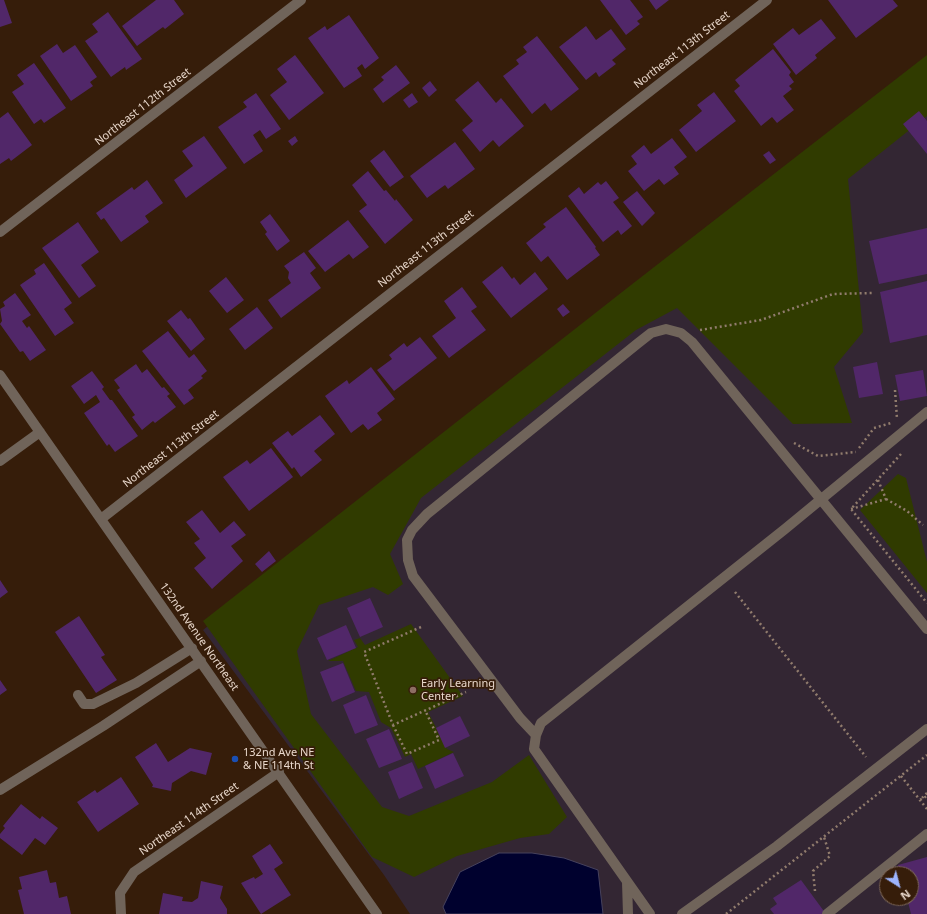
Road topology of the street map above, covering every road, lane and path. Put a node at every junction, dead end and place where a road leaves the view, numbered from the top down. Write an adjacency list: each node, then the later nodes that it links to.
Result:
1 (301, 0): 3 (street, Northeast 112th Street)
2 (767, 0): 19 (street, Northeast 113th Street)
3 (0, 232)
4 (872, 292): 5 (path)
5 (681, 333): 12 (street); 32 (street)
6 (0, 375): 11 (street, 132nd Avenue Northeast)
7 (895, 390): 9 (path)
8 (927, 412): 10 (street)
9 (897, 420): 10 (path); 12 (path)
10 (905, 430): 17 (street)
11 (40, 432): 14 (street); 19 (street, 132nd Avenue Northeast)
12 (771, 440): 17 (street)
13 (902, 452): 15 (path)
14 (0, 461)
15 (878, 480): 16 (path); 18 (path)
16 (886, 499): 18 (path); 20 (path)
17 (820, 500): 24 (street); 32 (street)
18 (851, 509): 22 (path)
19 (101, 519): 25 (street, 132nd Avenue Northeast)
20 (923, 525)
21 (735, 592): 34 (path)
22 (927, 603)
23 (421, 627): 30 (path)
24 (927, 630)
25 (192, 648): 26 (street, 132nd Avenue Northeast); 28 (street)
26 (201, 661): 35 (street, 132nd Avenue Northeast); 37 (street)
27 (466, 692): 29 (path)
28 (78, 695)
29 (425, 710): 30 (path); 30 (path)
30 (393, 725)
31 (927, 729): 50 (street)
32 (536, 735): 44 (street)
33 (927, 755): 36 (path)
34 (866, 758)
35 (279, 772): 46 (street, Northeast 114th Street); 47 (street, 132nd Avenue Northeast)
36 (900, 776): 40 (path); 43 (path)
37 (0, 790)
38 (927, 793): 40 (path)
39 (927, 796): 40 (path)
40 (920, 800): 41 (path)
41 (927, 810)
42 (927, 834): 52 (street)
43 (824, 837): 45 (path); 51 (path)
44 (627, 882): 48 (street); 49 (street)
45 (815, 891)
46 (121, 914)
47 (377, 914)
48 (628, 914)
49 (650, 914)
50 (682, 914)
51 (726, 914)
52 (827, 914)

